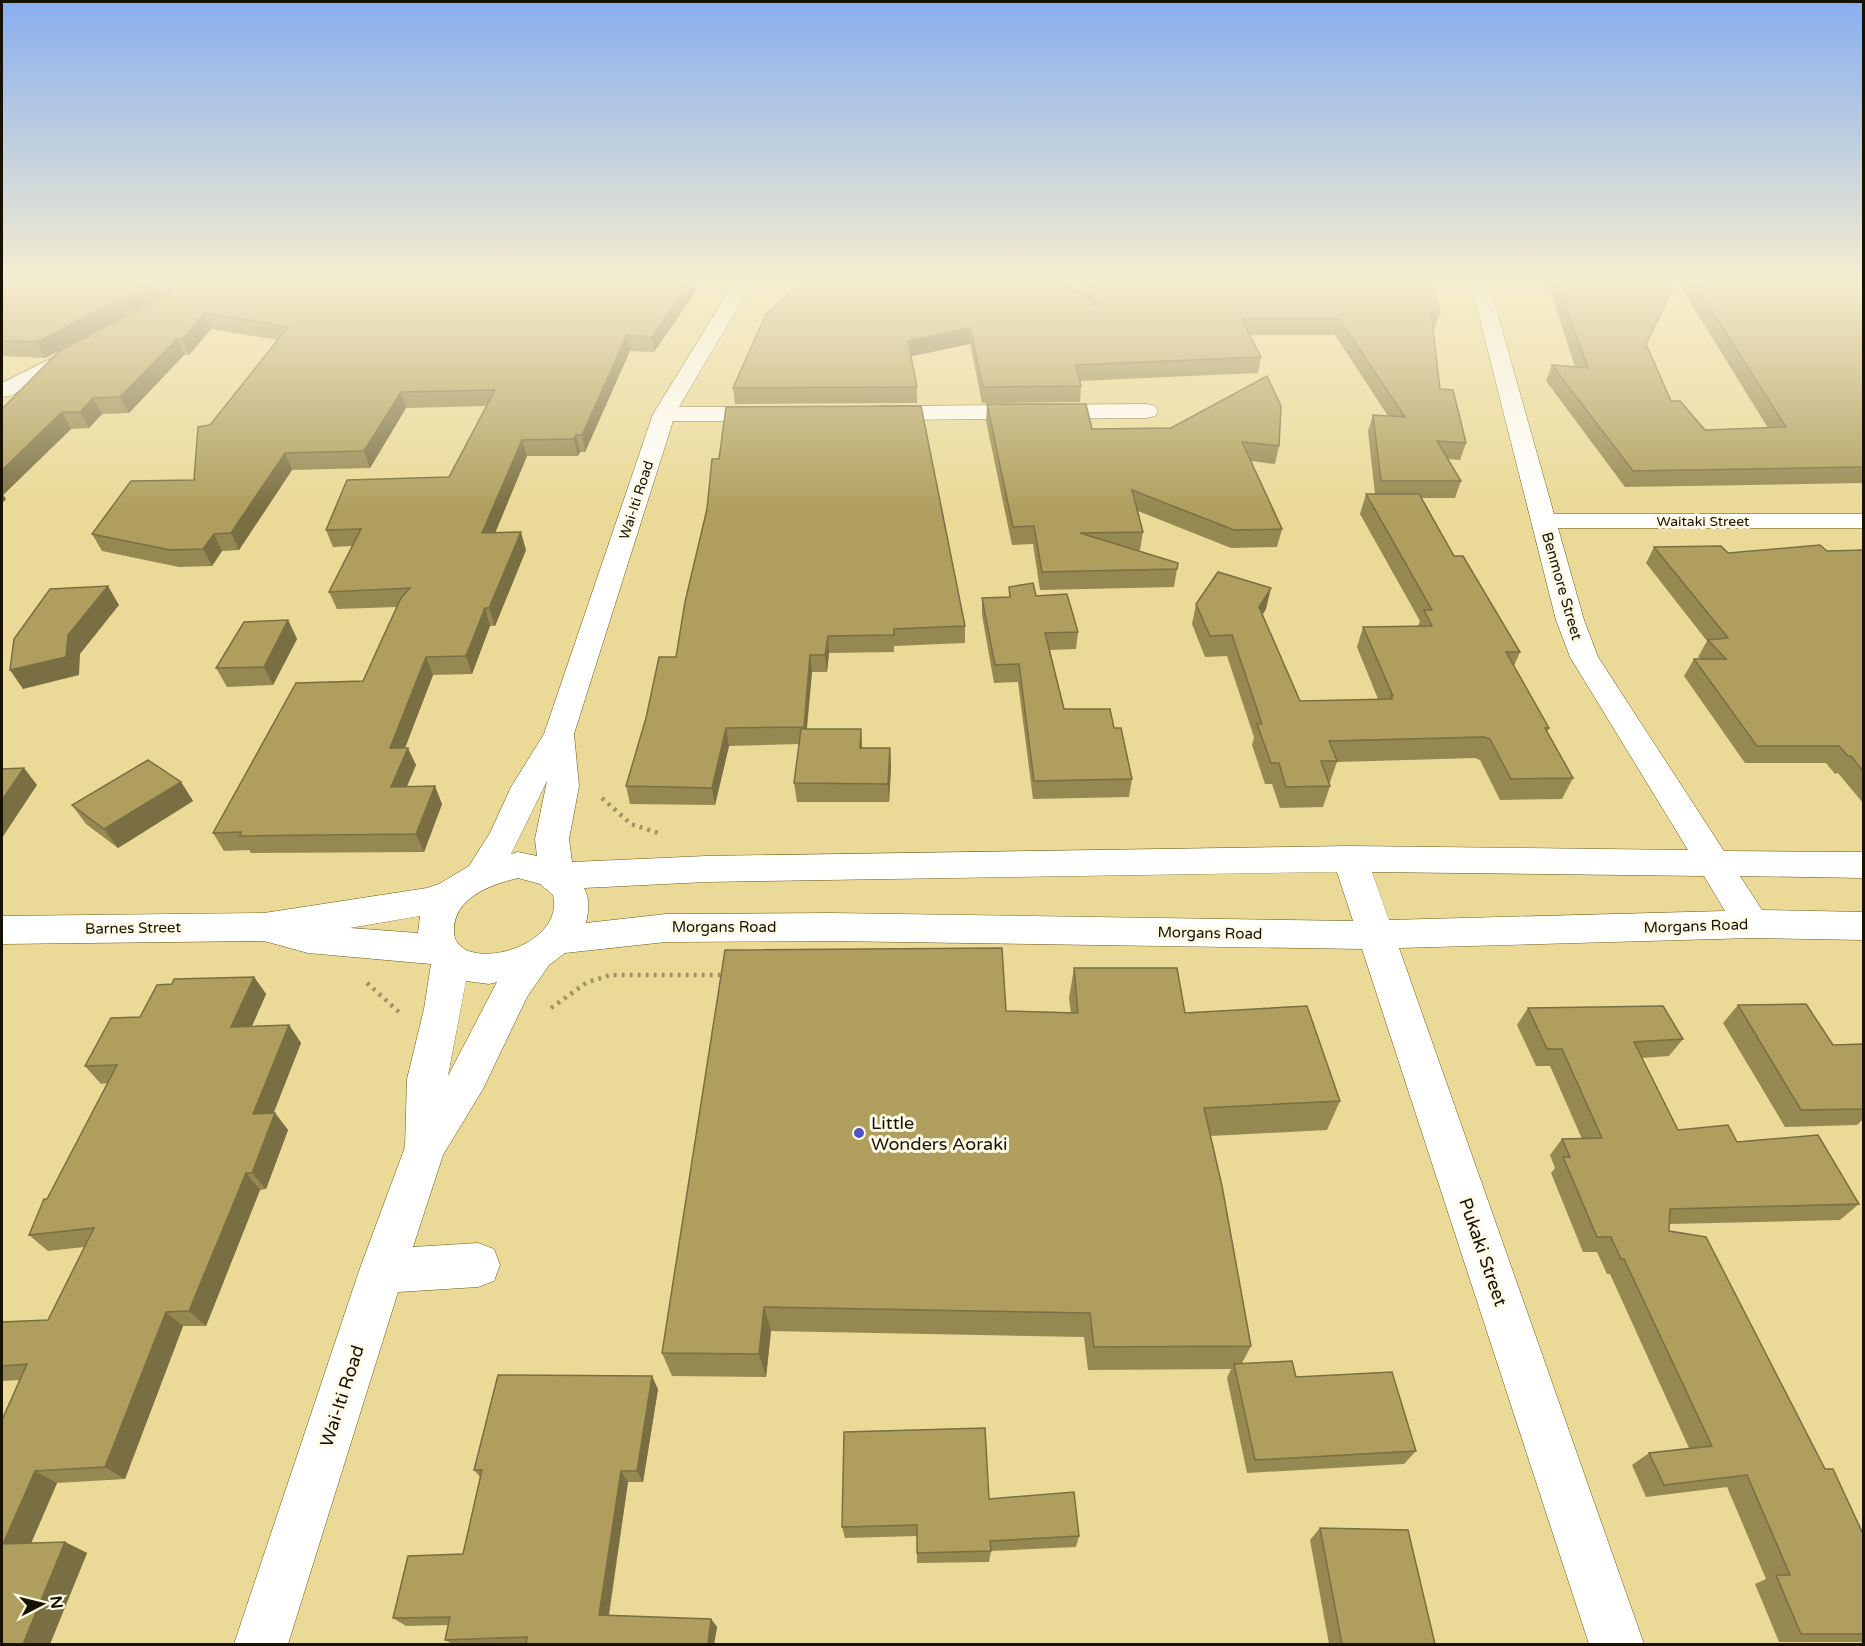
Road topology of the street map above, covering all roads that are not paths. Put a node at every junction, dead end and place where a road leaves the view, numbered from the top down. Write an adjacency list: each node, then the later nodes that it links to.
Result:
1 (66, 357): 4 (street)
2 (699, 357): 8 (street, Wai-Iti Road)
3 (1499, 357): 10 (street, Benmore Street)
4 (2, 391)
5 (1147, 411): 7 (street)
6 (793, 413): 8 (street)
7 (864, 413)
8 (664, 414): 11 (street, Wai-Iti Road)
9 (1863, 521): 10 (street, Waitaki Street)
10 (1543, 522): 13 (street, Benmore Street)
11 (560, 734): 15 (street, Wai-Iti Road); 16 (street, Wai-Iti Road)
12 (1350, 859): 13 (street); 16 (street); 22 (street, Pukaki Street)
13 (1714, 864): 14 (street); 18 (street, Benmore Street)
14 (1863, 865)
15 (482, 873): 16 (street); 17 (street)
16 (557, 876): 23 (street)
17 (450, 895): 20 (street, Barnes Street); 24 (street)
18 (1752, 924): 19 (street, Morgans Road); 22 (street, Morgans Road)
19 (1863, 926)
20 (264, 927): 21 (street, Barnes Street); 24 (street, Barnes Street)
21 (2, 930)
22 (1375, 935): 23 (street, Morgans Road); 29 (street, Pukaki Street)
23 (546, 948): 24 (street); 25 (street, Wai-Iti Road)
24 (445, 954): 25 (street, Wai-Iti Road)
25 (425, 1148): 27 (street, Wai-Iti Road)
26 (478, 1265): 27 (street)
27 (382, 1271): 28 (street, Wai-Iti Road)
28 (261, 1644)
29 (1617, 1644)

